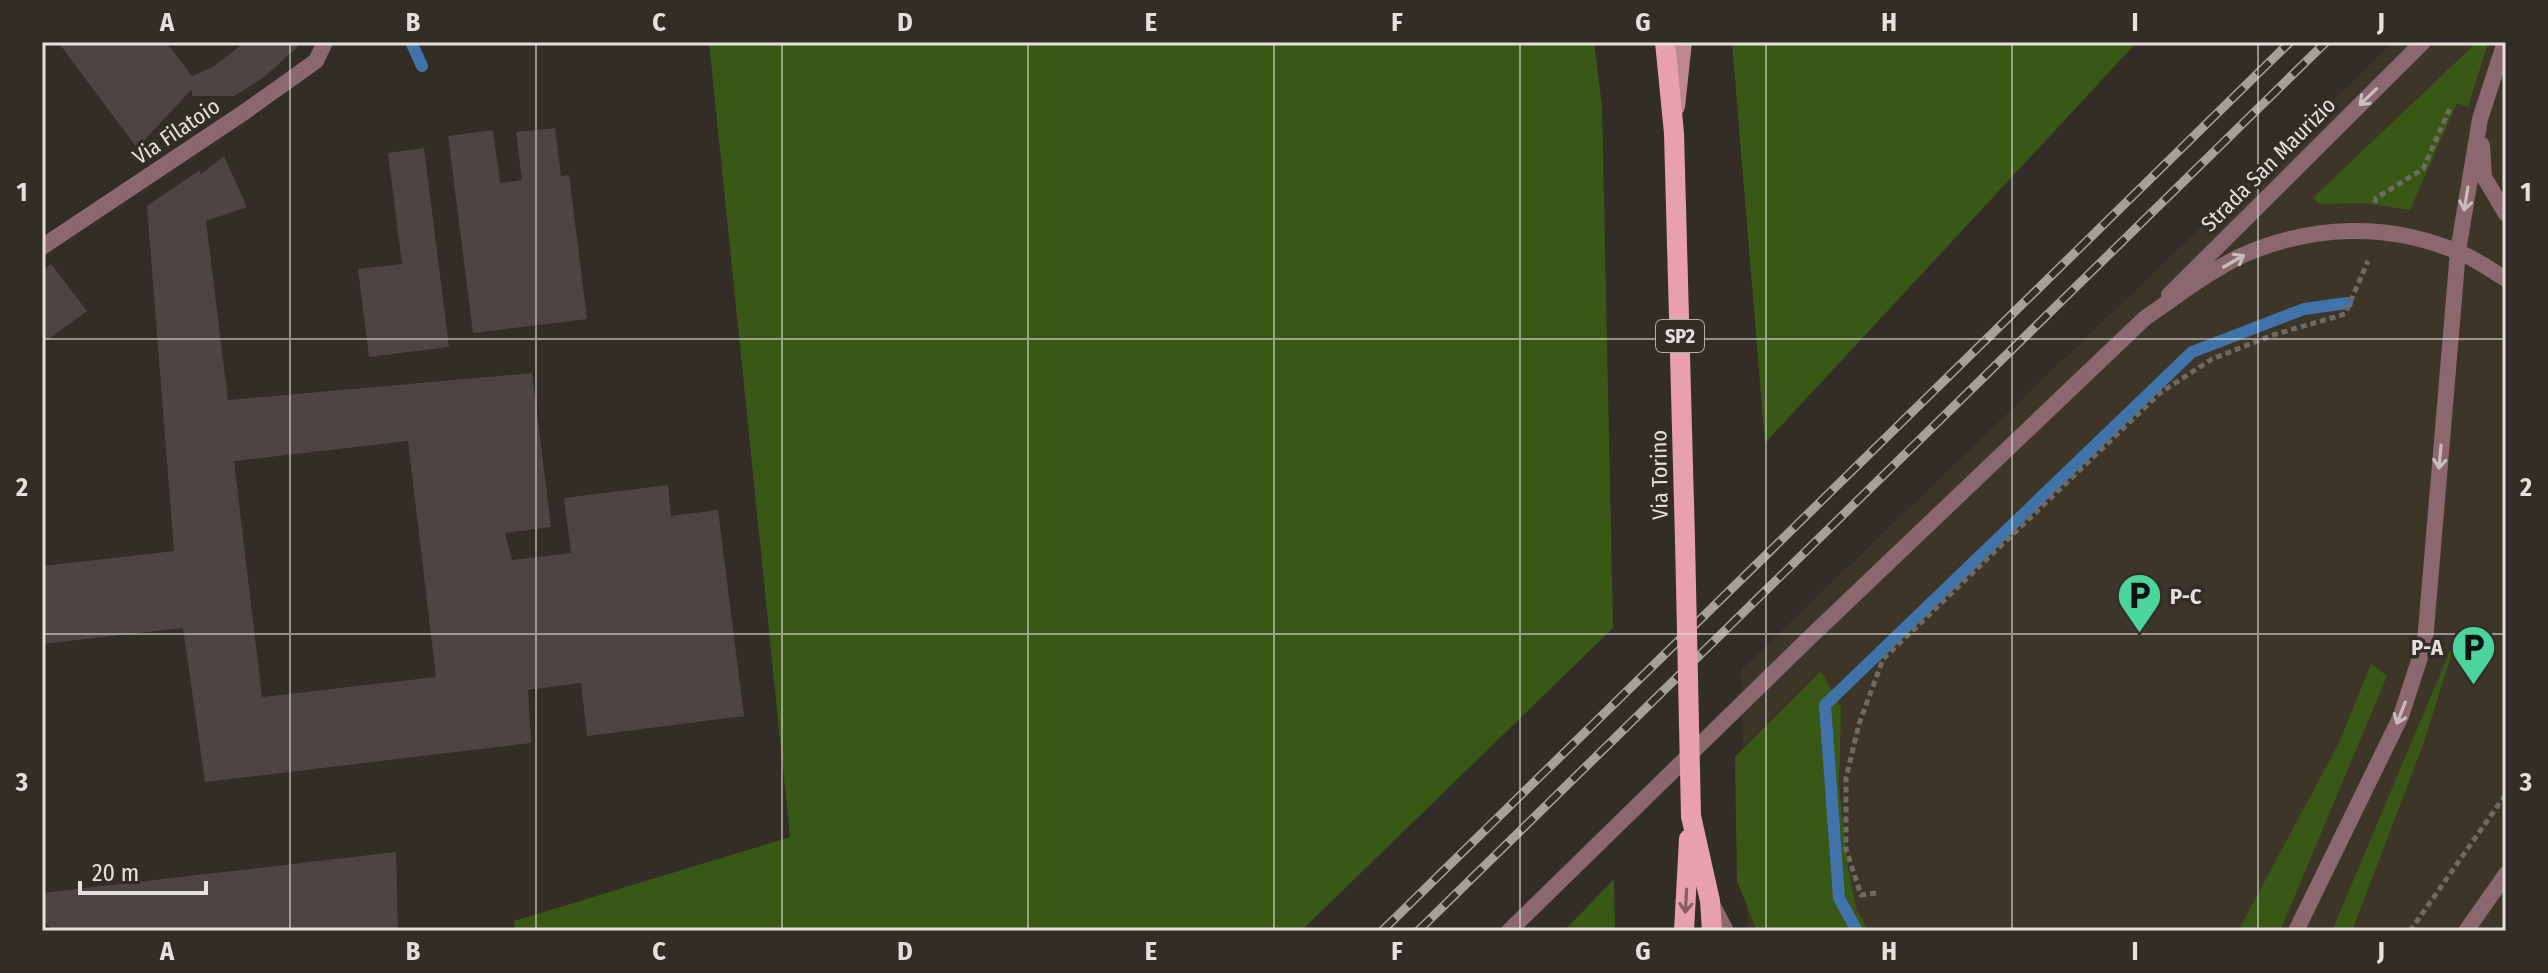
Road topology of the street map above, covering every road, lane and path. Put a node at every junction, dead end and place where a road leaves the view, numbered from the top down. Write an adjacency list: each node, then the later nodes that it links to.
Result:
1 (325, 42): 10 (street, Via Filatoio)
2 (1665, 42): 7 (main road, SP2)
3 (1684, 42): 7 (main road)
4 (2423, 42): 13 (street, Strada San Maurizio, one-way to 13)
5 (2505, 42): 6 (street)
6 (2480, 119): 8 (street); 9 (path); 11 (street, one-way to 11)
7 (1674, 133): 15 (main road, Via Torino / SP2, bridge)
8 (2506, 214)
9 (2370, 229): 11 (street); 13 (street, one-way to 9); 17 (path)
10 (42, 247)
11 (2458, 251): 12 (street); 23 (street, one-way to 23)
12 (2506, 279)
13 (2145, 318): 19 (street)
14 (2506, 794): 24 (path)
15 (1691, 816): 18 (main road, Via Torino / SP2); 20 (main road, Via Torino / SP2, one-way to 20)
16 (2506, 874): 25 (street)
17 (1876, 893)
18 (1710, 901): 21 (main road, Via Torino / SP2); 22 (street)
19 (1509, 931)
20 (1684, 931)
21 (1712, 931)
22 (1726, 931)
23 (2296, 931)
24 (2410, 931)
25 (2466, 931)

